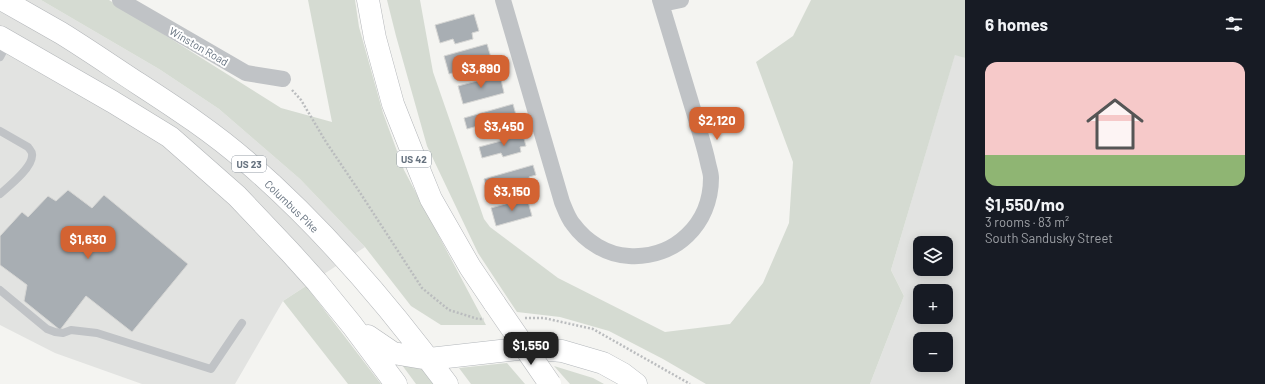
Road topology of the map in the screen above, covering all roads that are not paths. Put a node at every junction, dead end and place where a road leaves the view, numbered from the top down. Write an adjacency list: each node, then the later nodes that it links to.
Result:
1 (3, 0): 14 (main road, Columbus Pike / US 23)
2 (120, 0): 8 (street, Winston Road)
3 (368, 0): 17 (main road, US 42, bridge)
4 (503, 0): 6 (street)
5 (681, 0): 6 (street)
6 (661, 2)
7 (3, 45): 13 (main road, US 23)
8 (283, 78)
9 (0, 132): 10 (lane)
10 (0, 194)
11 (0, 290): 12 (lane)
12 (242, 323)
13 (352, 325): 14 (main road); 15 (main road, US 23)
14 (428, 359): 16 (main road, Columbus Pike / US 23); 18 (main road)
15 (396, 384)
16 (447, 384)
17 (550, 384)
18 (636, 384)

